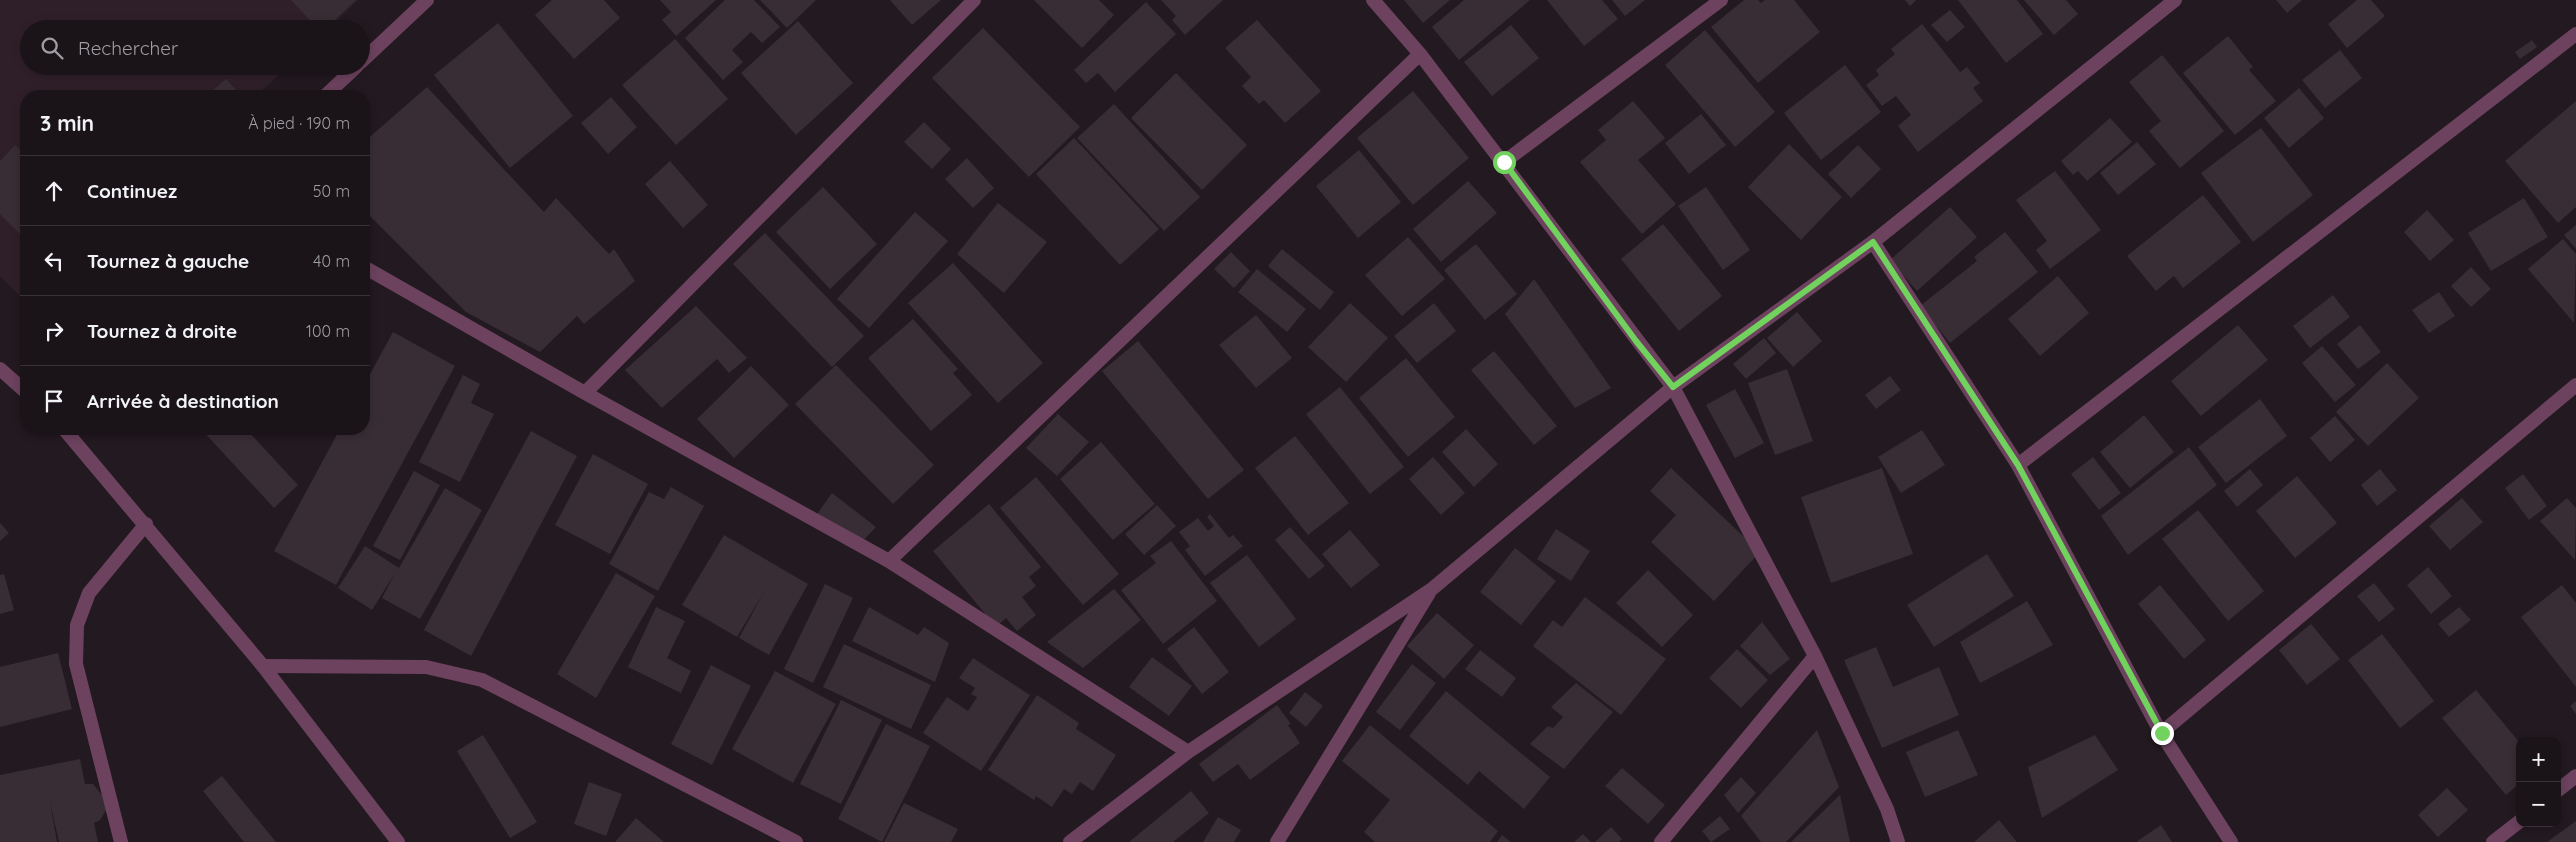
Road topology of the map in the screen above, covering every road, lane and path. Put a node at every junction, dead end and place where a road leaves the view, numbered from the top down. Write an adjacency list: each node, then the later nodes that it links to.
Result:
1 (427, 0): 7 (street)
2 (974, 0): 18 (street)
3 (1373, 0): 8 (street)
4 (1721, 0): 11 (street)
5 (2175, 0): 12 (street)
6 (2576, 34): 20 (street)
7 (370, 54)
8 (1420, 54): 11 (street); 22 (street)
9 (347, 75): 10 (street)
10 (331, 90)
11 (1504, 162): 17 (street)
12 (1873, 242): 17 (street); 20 (street)
13 (370, 270): 18 (street)
14 (0, 369): 15 (street)
15 (20, 383)
16 (2576, 384): 26 (street)
17 (1673, 387): 23 (street); 24 (street)
18 (585, 393): 22 (street)
19 (69, 435): 21 (street)
20 (2018, 465): 26 (street)
21 (146, 524): 25 (street); 31 (street)
22 (889, 561): 27 (street)
23 (1432, 589): 27 (street); 35 (street)
24 (1815, 656): 36 (street); 37 (street)
25 (263, 666): 32 (street); 33 (street)
26 (2162, 733): 38 (street)
27 (1188, 752): 34 (street)
28 (2576, 776): 29 (street)
29 (2561, 788)
30 (2516, 824): 39 (street)
31 (121, 842)
32 (398, 842)
33 (796, 842)
34 (1070, 842)
35 (1277, 842)
36 (1661, 842)
37 (1898, 842)
38 (2231, 842)
39 (2493, 842)

